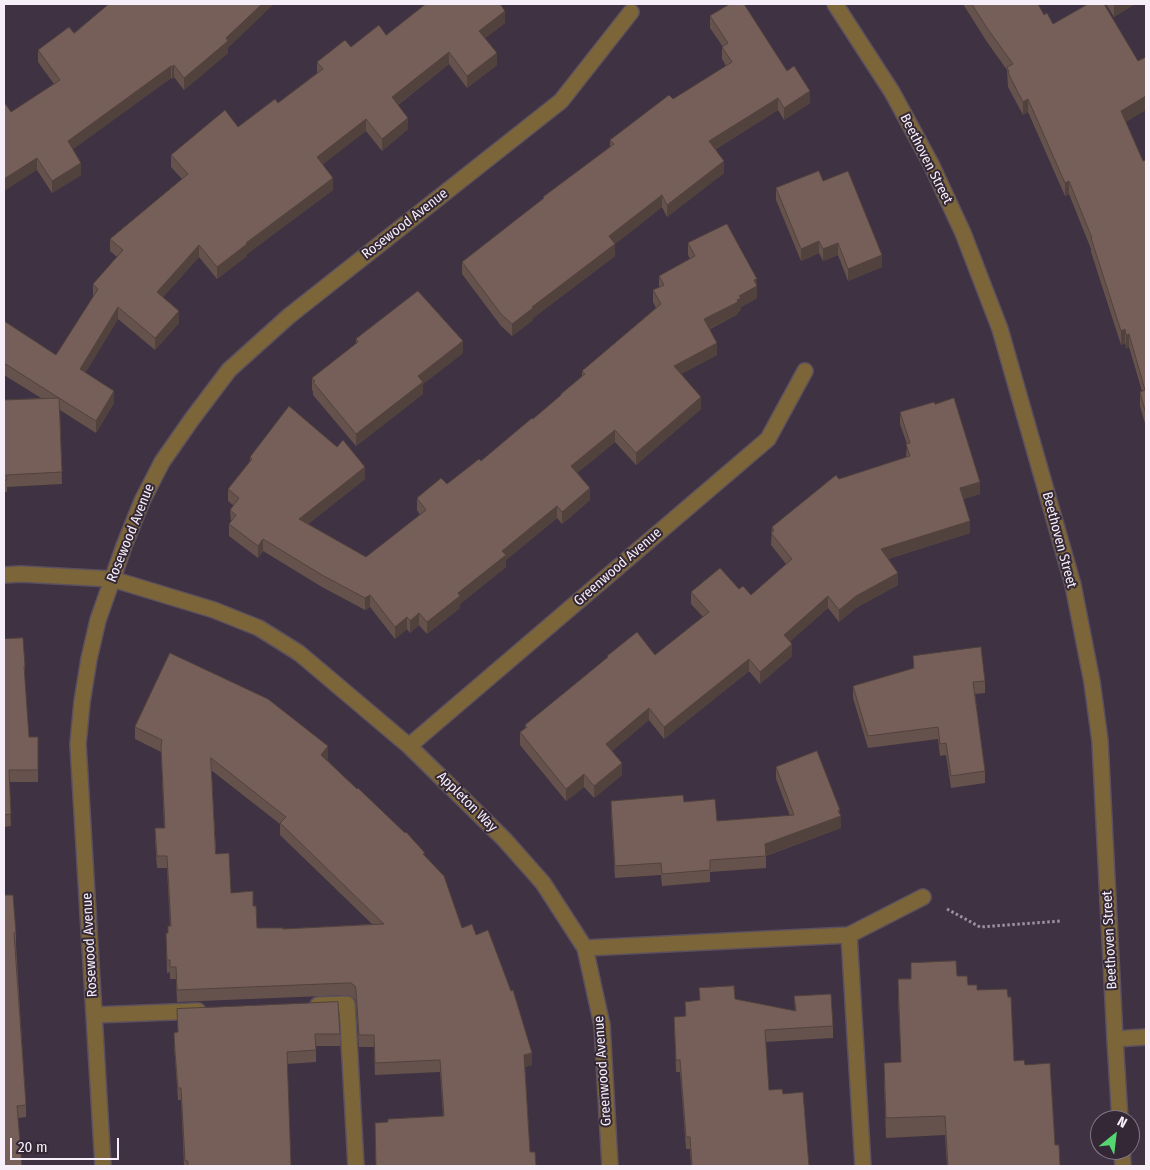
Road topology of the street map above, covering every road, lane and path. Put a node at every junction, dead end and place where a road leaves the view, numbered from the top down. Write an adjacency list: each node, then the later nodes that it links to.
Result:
1 (835, 4): 15 (street, Beethoven Street)
2 (631, 12): 5 (street, Rosewood Avenue)
3 (805, 371): 6 (street, Greenwood Avenue)
4 (4, 575): 5 (street, Appleton Way)
5 (112, 579): 6 (street, Appleton Way); 13 (street, Rosewood Avenue)
6 (409, 746): 10 (street, Appleton Way)
7 (923, 897): 8 (path); 9 (street)
8 (1061, 921)
9 (849, 935): 10 (street); 20 (street)
10 (585, 948): 19 (street, Greenwood Avenue)
11 (307, 1006): 18 (street)
12 (209, 1010): 13 (street)
13 (94, 1015): 17 (street, Rosewood Avenue)
14 (1146, 1037): 15 (street)
15 (1115, 1039): 16 (street, Beethoven Street)
16 (1119, 1110)
17 (103, 1166)
18 (356, 1166)
19 (610, 1166)
20 (863, 1166)

